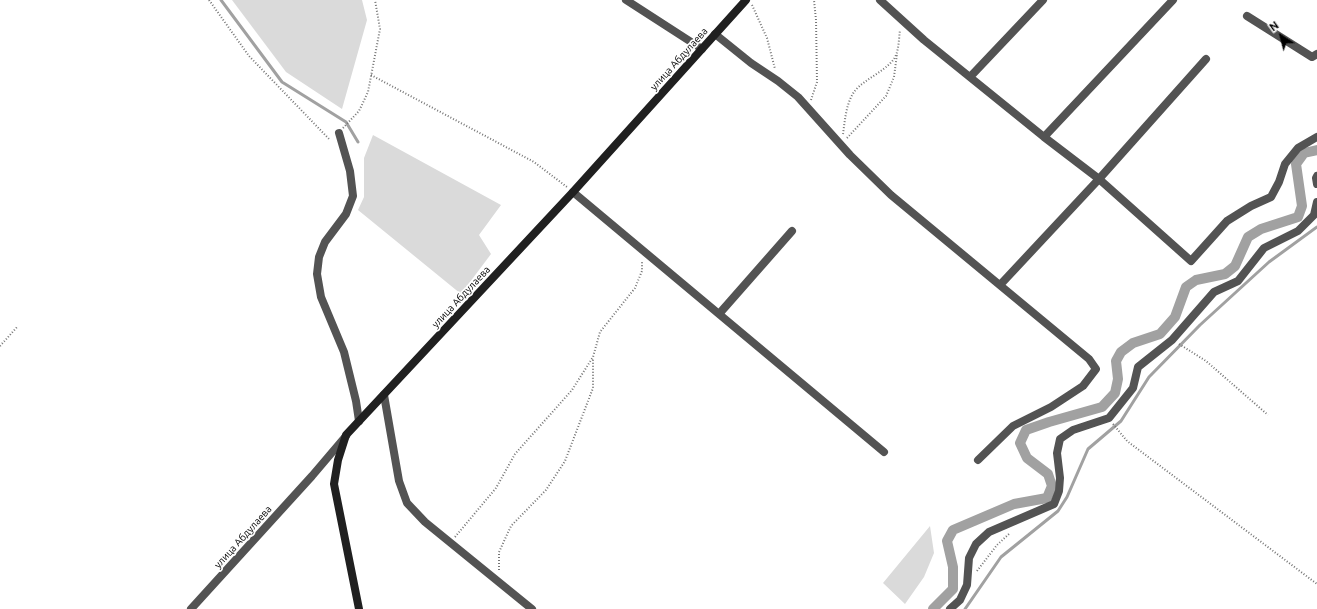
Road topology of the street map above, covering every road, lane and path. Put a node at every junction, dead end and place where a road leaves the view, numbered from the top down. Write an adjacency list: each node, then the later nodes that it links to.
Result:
1 (209, 0): 24 (path)
2 (375, 0): 17 (path)
3 (626, 0): 13 (street)
4 (746, 0): 12 (main road, улица Абдулаева)
5 (749, 0): 19 (path)
6 (814, 0): 20 (path)
7 (880, 0): 11 (street)
8 (1043, 0): 18 (street)
9 (1173, 0): 22 (street)
10 (1247, 16): 15 (street)
11 (901, 19): 14 (path); 18 (street)
12 (715, 34): 13 (main road, улица Абдулаева); 19 (street)
13 (702, 49): 29 (main road, улица Абдулаева)
14 (897, 54): 25 (path); 25 (path)
15 (1317, 54)
16 (1206, 59): 27 (street)
17 (371, 75): 21 (path); 29 (path)
18 (970, 77): 22 (street)
19 (778, 81): 20 (street)
20 (809, 109): 25 (street)
21 (338, 133): 42 (street)
22 (1044, 137): 27 (street)
23 (1317, 137): 27 (street)
24 (330, 140)
25 (841, 145): 33 (street)
26 (1317, 176): 28 (street)
27 (1099, 179): 33 (street)
28 (1317, 184)
29 (573, 192): 32 (street); 39 (main road, улица Абдулаева)
30 (1317, 202): 36 (street)
31 (792, 230): 34 (street)
32 (641, 249): 34 (street); 38 (path)
33 (1000, 285): 45 (street)
34 (719, 314): 44 (street)
35 (18, 326): 37 (path)
36 (1172, 340): 40 (path); 41 (street)
37 (0, 346)
38 (593, 357): 47 (path); 48 (path)
39 (384, 395): 42 (main road, улица Абдулаева); 47 (street)
40 (1268, 415)
41 (1109, 418): 49 (path); 50 (street)
42 (359, 421): 43 (main road, улица Абдулаева)
43 (346, 435): 51 (street, улица Абдулаева); 52 (main road)
44 (884, 452)
45 (978, 460)
46 (1014, 529): 50 (path)
47 (451, 542): 48 (street)
48 (498, 581): 53 (street)
49 (1317, 584)
50 (967, 585): 54 (street)
51 (191, 609)
52 (359, 609)
53 (532, 609)
54 (950, 609)

